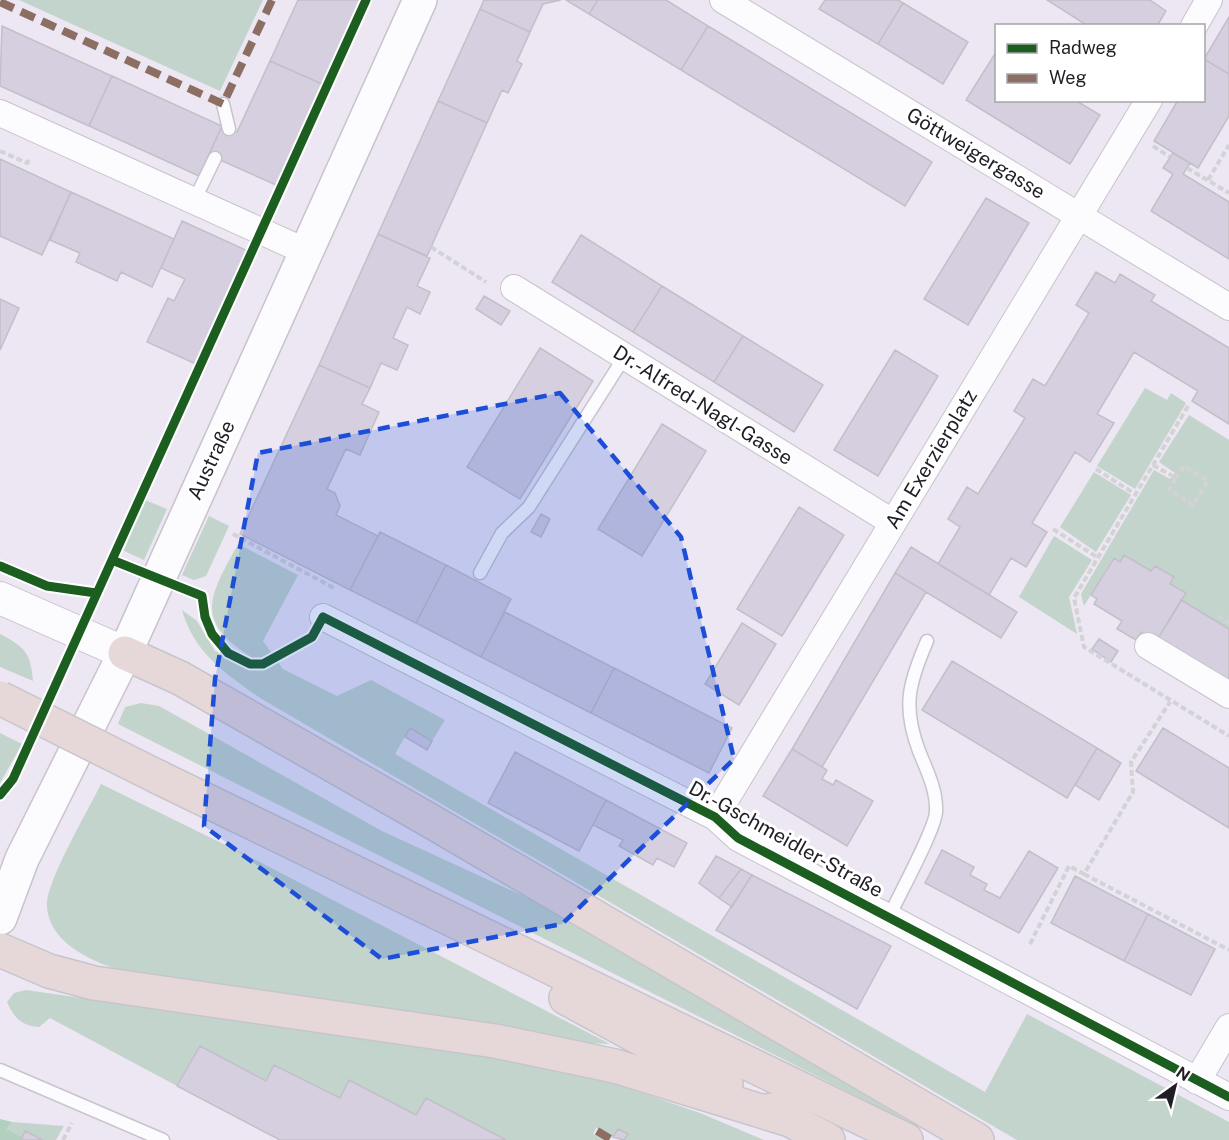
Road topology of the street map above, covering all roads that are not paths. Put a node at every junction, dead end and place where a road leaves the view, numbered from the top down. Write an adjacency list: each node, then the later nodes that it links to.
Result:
1 (420, 0): 12 (main road, Austraße)
2 (723, 0): 11 (street, Göttweigergasse)
3 (1209, 0): 4 (street)
4 (1195, 24)
5 (1148, 102): 11 (street, Am Exerzierplatz)
6 (223, 104): 8 (lane)
7 (0, 113): 10 (street)
8 (229, 129)
9 (215, 158): 10 (lane)
10 (194, 201): 12 (street)
11 (1079, 216): 14 (street, Göttweigergasse); 16 (street, Am Exerzierplatz)
12 (307, 252): 22 (main road, Austraße)
13 (514, 288): 15 (street, Dr.-Alfred-Nagl-Gasse)
14 (1229, 307)
15 (625, 356): 16 (street, Dr.-Alfred-Nagl-Gasse); 17 (lane)
16 (892, 522): 26 (street, Am Exerzierplatz)
17 (480, 573)
18 (0, 598): 22 (street)
19 (323, 617): 26 (street, Dr.-Gschmeidler-Straße)
20 (927, 641): 27 (lane)
21 (1148, 646): 23 (street)
22 (125, 653): 28 (main road, Austraße); 38 (highway)
23 (1229, 695)
24 (0, 698): 25 (highway, bridge)
25 (158, 777): 34 (highway); 37 (highway)
26 (715, 817): 27 (street, Dr.-Gschmeidler-Straße)
27 (889, 917): 32 (street, Dr.-Gschmeidler-Straße)
28 (0, 918)
29 (0, 950): 34 (highway)
30 (1229, 1027): 32 (street)
31 (0, 1070): 35 (lane)
32 (1197, 1081): 33 (street, Dr.-Gschmeidler-Straße)
33 (1229, 1097)
34 (790, 1120): 36 (highway)
35 (163, 1140)
36 (828, 1140)
37 (906, 1140)
38 (977, 1140)

